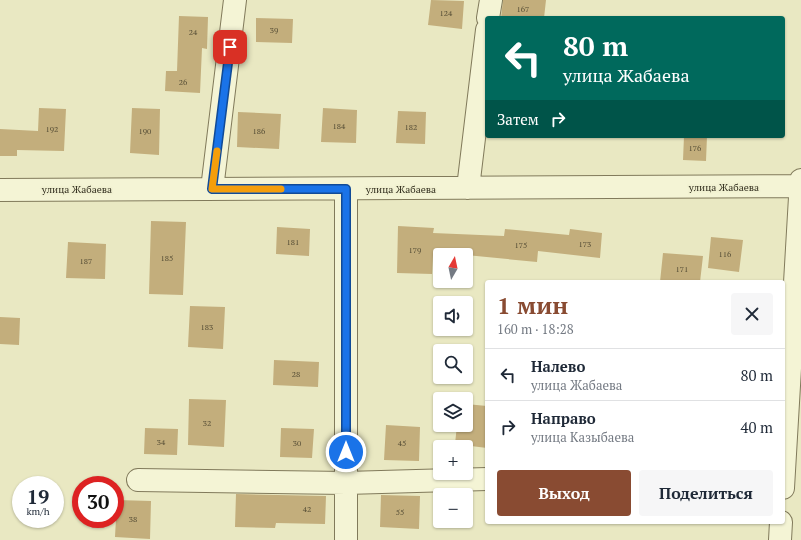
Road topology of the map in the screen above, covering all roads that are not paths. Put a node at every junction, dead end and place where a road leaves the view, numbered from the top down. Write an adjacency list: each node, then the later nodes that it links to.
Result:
1 (236, 0): 8 (street)
2 (491, 0): 3 (street)
3 (488, 16)
4 (485, 47): 7 (street)
5 (801, 180): 6 (street)
6 (801, 186): 7 (street, улица Жабаева); 11 (street)
7 (468, 188): 9 (street, улица Жабаева)
8 (212, 189): 9 (street, улица Жабаева); 10 (street, улица Жабаева)
9 (346, 189): 14 (street)
10 (0, 190)
11 (785, 454)
12 (485, 479): 14 (street)
13 (138, 480): 14 (street)
14 (346, 483): 16 (street)
15 (781, 524): 17 (street)
16 (346, 540)
17 (780, 540)

